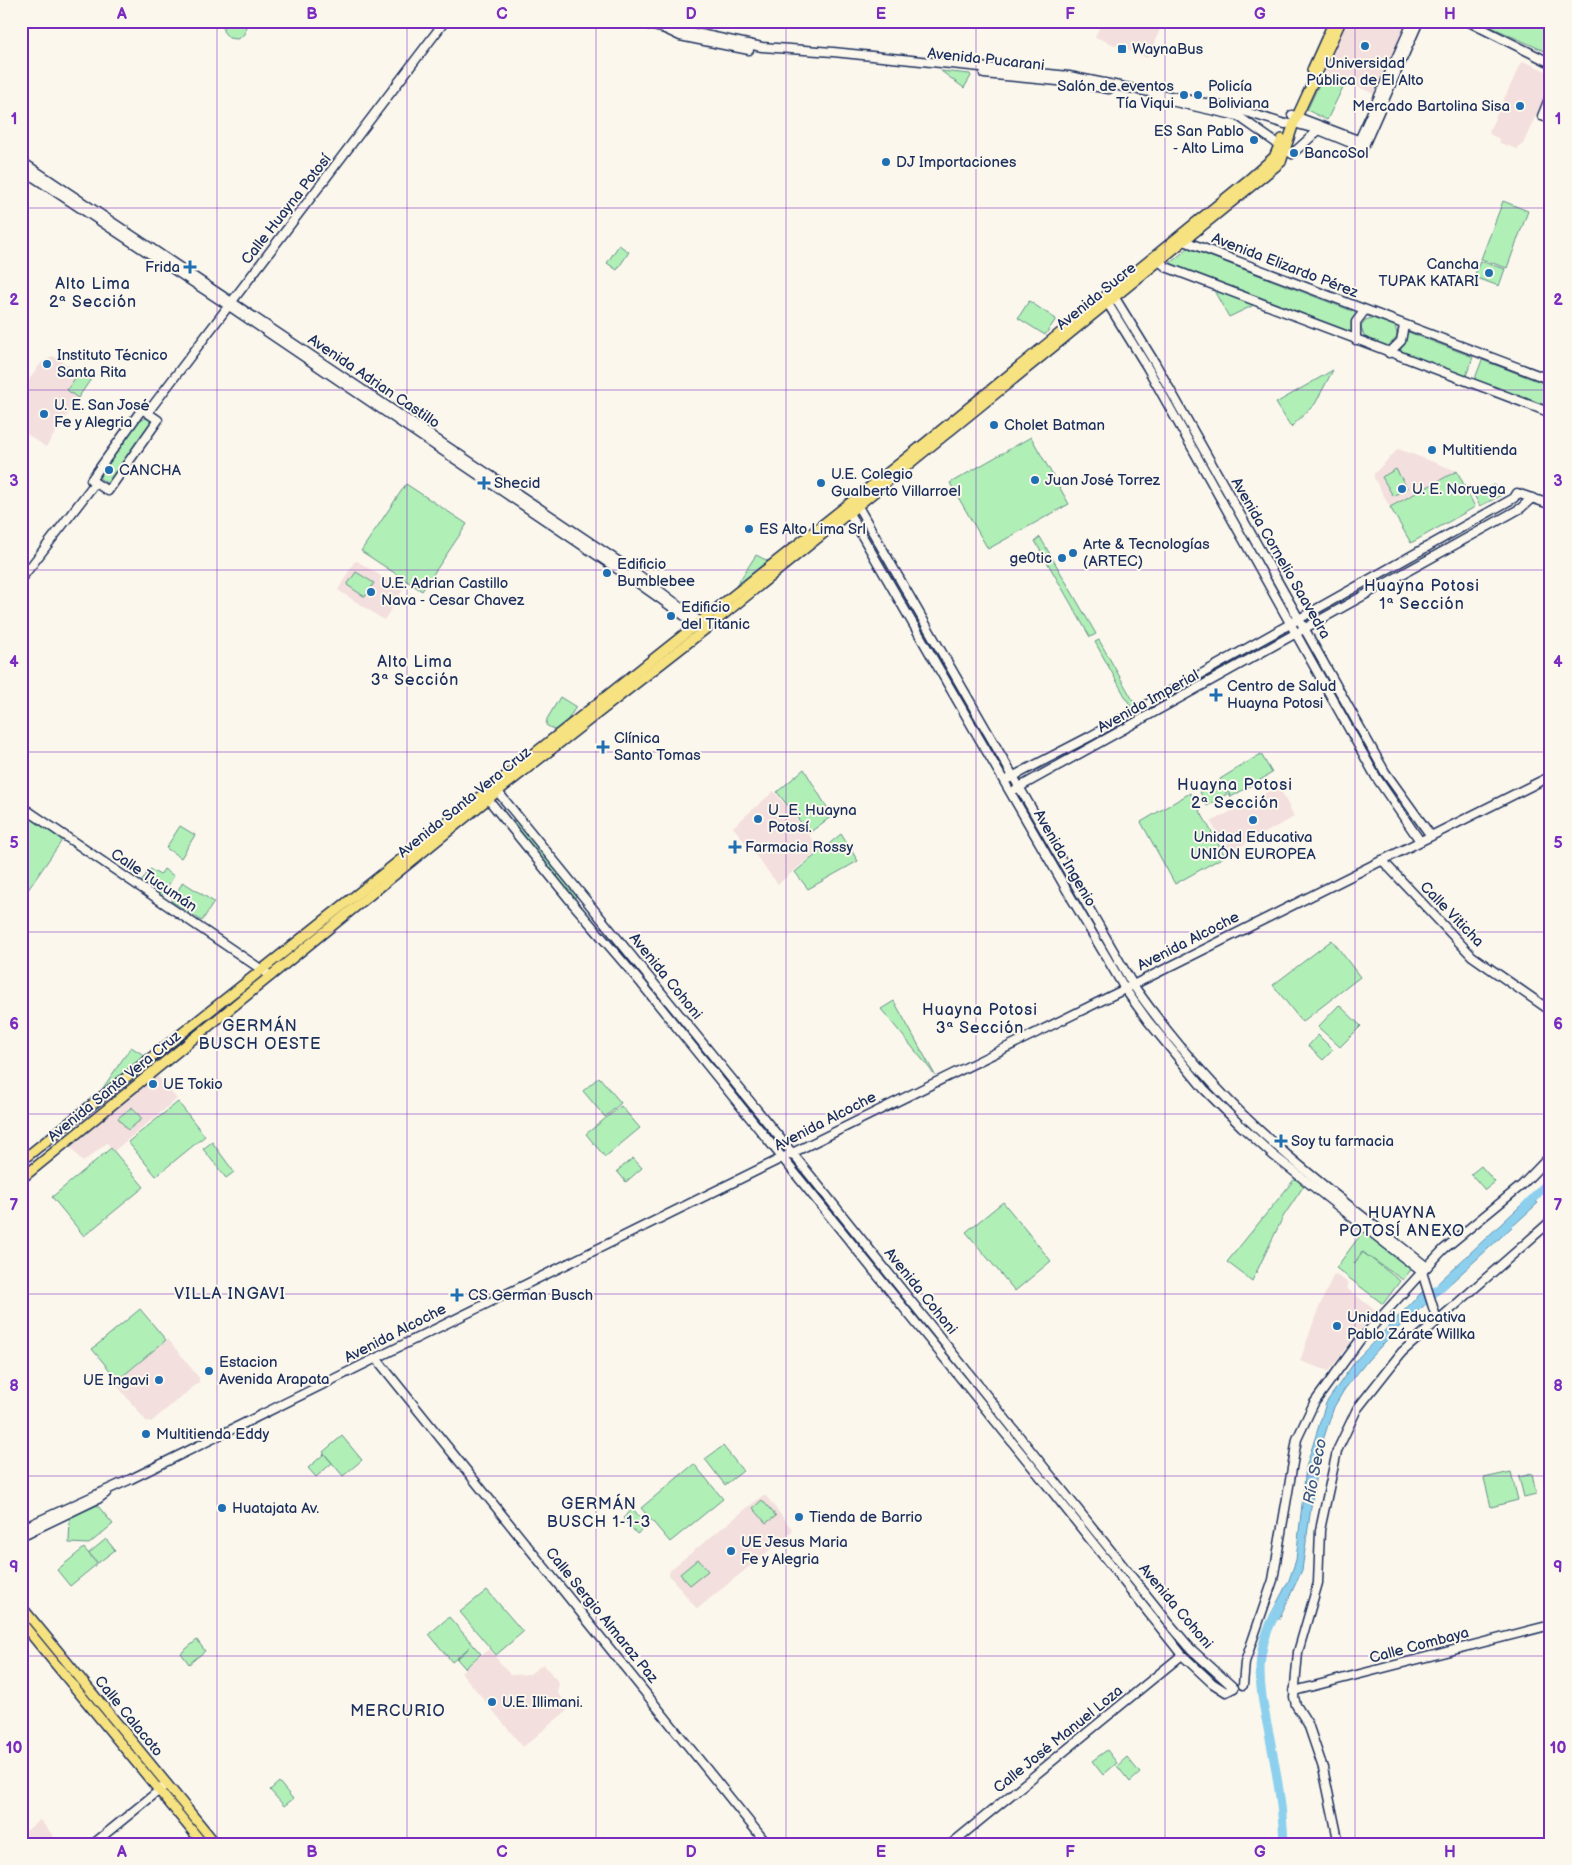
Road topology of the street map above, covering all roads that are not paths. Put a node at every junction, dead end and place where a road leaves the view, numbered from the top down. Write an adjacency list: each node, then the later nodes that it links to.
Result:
1 (445, 21): 21 (street, Calle Huayna Potosí)
2 (632, 21): 10 (street, Avenida Pucarani)
3 (1334, 21): 12 (main road)
4 (1341, 21): 12 (main road)
5 (1412, 21): 14 (street)
6 (1419, 21): 14 (street)
7 (1466, 21): 8 (street)
8 (1551, 63)
9 (1551, 94): 11 (street)
10 (1239, 113): 12 (street); 15 (street, Avenida Pucarani)
11 (1551, 119)
12 (1293, 120): 13 (street); 15 (main road)
13 (1321, 128): 14 (street); 15 (street)
14 (1361, 144)
15 (1285, 150): 18 (main road, Avenida Sucre); 18 (main road, Avenida Sucre)
16 (21, 161): 21 (street, Avenida Adrian Castillo)
17 (21, 169): 21 (street, Avenida Adrian Castillo)
18 (1181, 240): 19 (main road, Avenida Sucre); 22 (street, Avenida Elizardo Pérez)
19 (1157, 259): 20 (main road, Avenida Sucre); 24 (street)
20 (1110, 297): 29 (main road, Avenida Sucre); 36 (street, Avenida Cornelio Saavedra); 37 (street, Avenida Cornelio Saavedra)
21 (231, 304): 27 (street, Calle Huayna Potosí); 38 (street, Avenida Adrian Castillo)
22 (1365, 310): 23 (street, Avenida Elizardo Pérez); 24 (street)
23 (1404, 325): 25 (street); 26 (street, Avenida Elizardo Pérez)
24 (1356, 340): 25 (street)
25 (1389, 353): 28 (street)
26 (1551, 380)
27 (145, 411): 30 (street, Calle Huayna Potosí); 30 (street)
28 (1551, 413)
29 (925, 447): 33 (main road, Avenida Santa Vera Cruz)
30 (93, 481): 35 (street, Calle Huayna Potosí)
31 (1532, 498): 32 (street); 36 (street, Avenida Imperial); 39 (street, Avenida Imperial)
32 (1550, 502)
33 (856, 503): 34 (main road, Avenida Santa Vera Cruz); 42 (street, Avenida Ingenio)
34 (847, 510): 38 (main road, Avenida Santa Vera Cruz); 43 (street, Avenida Ingenio)
35 (21, 579)
36 (1300, 618): 37 (street, Avenida Imperial); 39 (street, Avenida Cornelio Saavedra)
37 (1291, 623): 40 (street, Avenida Cornelio Saavedra); 42 (street, Avenida Imperial)
38 (701, 627): 45 (main road, Avenida Santa Vera Cruz); 52 (main road, Avenida Santa Vera Cruz)
39 (1305, 628): 40 (street, Avenida Imperial); 49 (street, Avenida Cornelio Saavedra)
40 (1297, 633): 44 (street, Avenida Imperial); 50 (street, Avenida Cornelio Saavedra)
41 (1551, 776): 49 (street, Avenida Alcoche)
42 (1013, 777): 43 (street, Avenida Imperial); 44 (street, Avenida Ingenio)
43 (1005, 781): 46 (street, Avenida Ingenio)
44 (1019, 787): 46 (street, Avenida Imperial); 54 (street, Avenida Ingenio)
45 (498, 792): 47 (main road, Avenida Santa Vera Cruz); 57 (street, Avenida Cohoni)
46 (1011, 792): 55 (street, Avenida Ingenio)
47 (488, 799): 53 (main road, Avenida Santa Vera Cruz); 59 (street, Avenida Cohoni)
48 (21, 806): 52 (street, Calle Tucumán)
49 (1431, 836): 50 (street, Avenida Alcoche)
50 (1420, 841): 51 (street, Avenida Alcoche)
51 (1382, 860): 54 (street, Avenida Alcoche); 56 (street, Calle Viticha)
52 (262, 969): 53 (street, Calle Tucumán); 60 (main road, Avenida Santa Vera Cruz)
53 (270, 976): 61 (main road, Avenida Santa Vera Cruz)
54 (1133, 985): 55 (street, Avenida Alcoche); 62 (street, Avenida Ingenio)
55 (1125, 989): 57 (street, Avenida Alcoche); 62 (street, Avenida Ingenio)
56 (1551, 1011)
57 (792, 1153): 59 (street, Avenida Alcoche); 73 (street, Avenida Cohoni)
58 (1551, 1155): 64 (street)
59 (782, 1158): 66 (street, Avenida Alcoche); 73 (street, Avenida Cohoni)
60 (21, 1161)
61 (21, 1179)
62 (1313, 1181): 64 (street)
63 (1551, 1221): 65 (street)
64 (1424, 1270): 65 (street); 74 (street)
65 (1437, 1320): 75 (street)
66 (376, 1358): 67 (street, Avenida Alcoche); 80 (street, Calle Sergio Almaraz Paz)
67 (112, 1489): 68 (street, Avenida Alcoche); 69 (street, Avenida Alcoche)
68 (21, 1529)
69 (21, 1536)
70 (21, 1606): 76 (main road, Calle Calacoto)
71 (21, 1622): 76 (main road, Calle Calacoto)
72 (1551, 1624): 75 (street, Calle Combaya)
73 (1182, 1655): 81 (street, Calle José Manuel Loza)
74 (1243, 1685)
75 (1294, 1691): 82 (street)
76 (163, 1787): 77 (street); 78 (main road, Calle Calacoto); 79 (main road, Calle Calacoto)
77 (93, 1844)
78 (203, 1844)
79 (216, 1844)
80 (767, 1844)
81 (951, 1844)
82 (1339, 1844)

